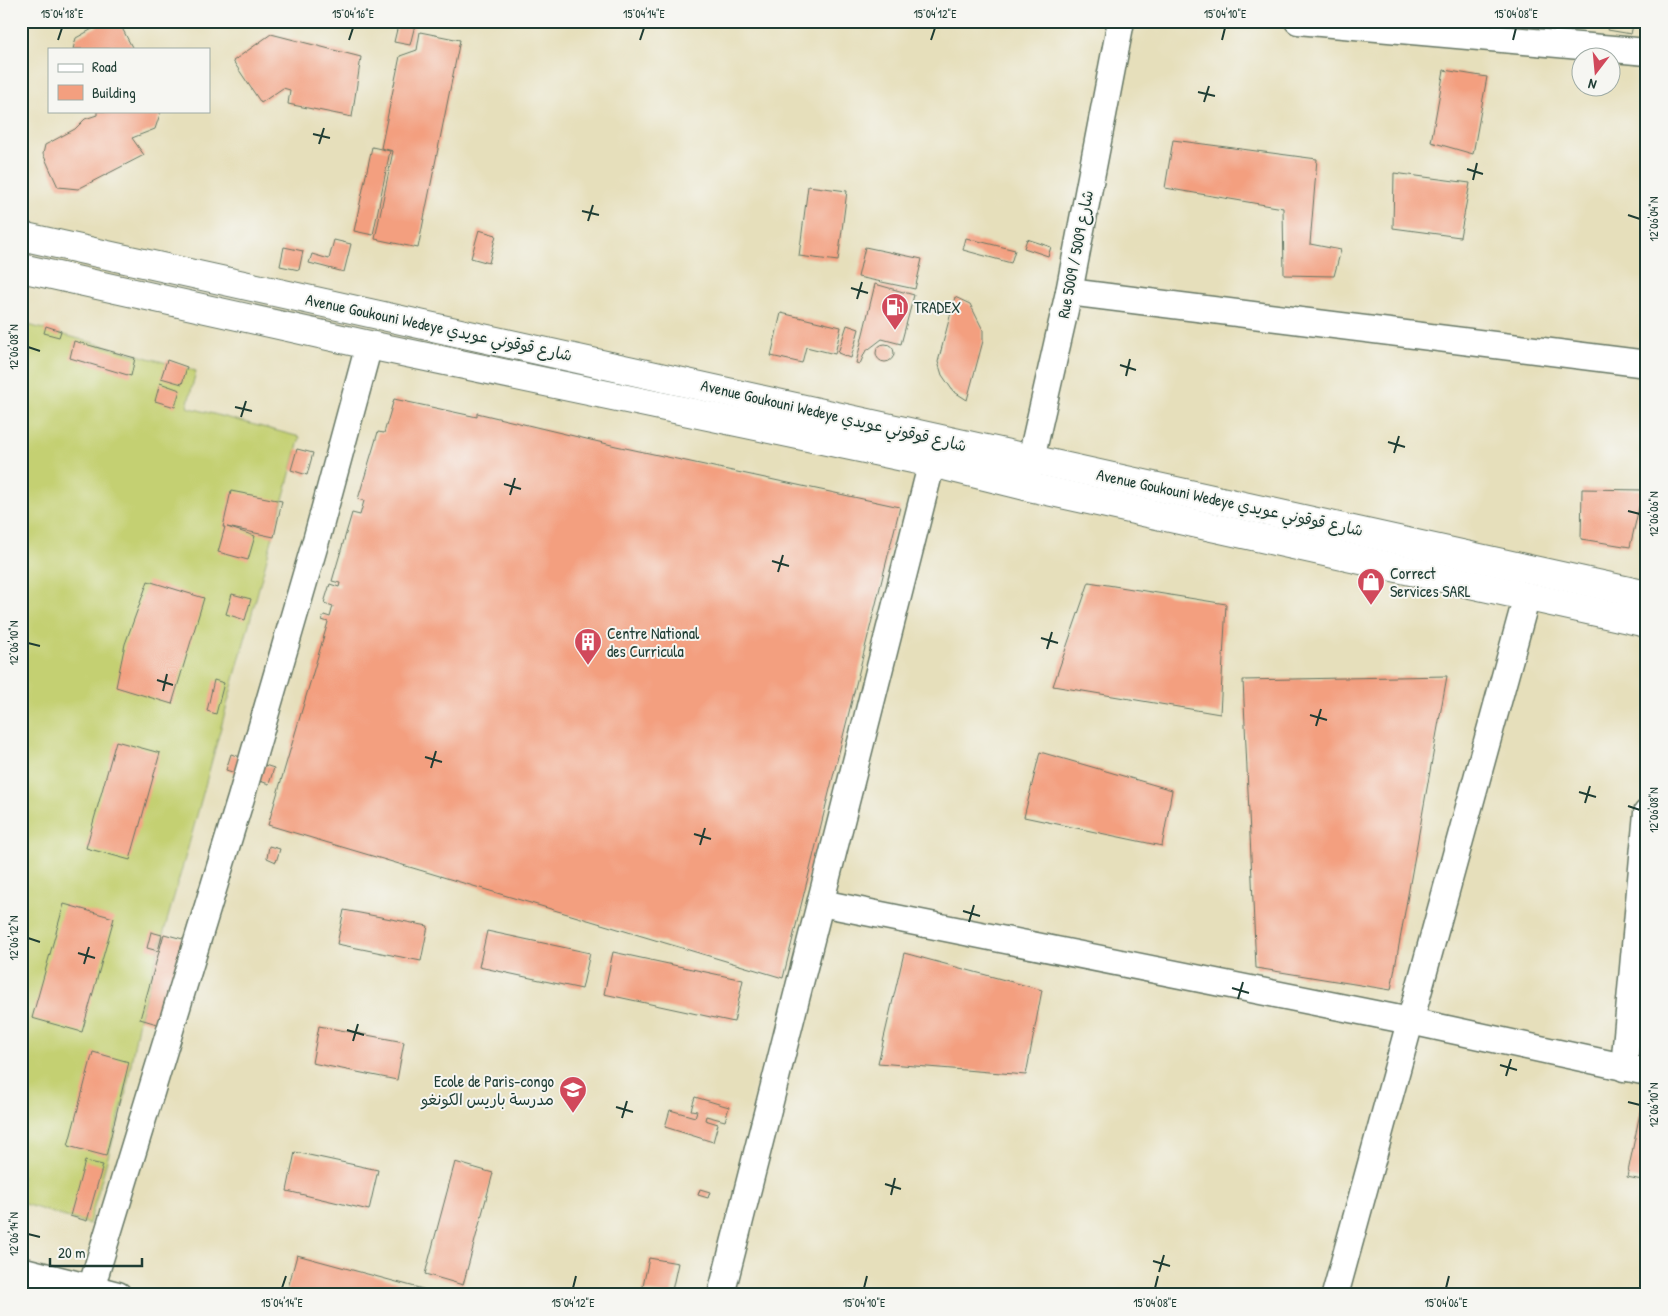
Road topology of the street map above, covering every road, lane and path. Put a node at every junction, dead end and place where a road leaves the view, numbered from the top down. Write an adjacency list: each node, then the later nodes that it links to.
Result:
1 (1121, 21): 6 (street, Rue 5009 / شارع 5009)
2 (1298, 21): 3 (street)
3 (1647, 52)
4 (21, 236): 9 (street, Avenue Goukouni Wedeye شارع قوقوني عويدي)
5 (21, 268): 7 (street, Avenue Goukouni Wedeye شارع قوقوني عويدي)
6 (1069, 292): 8 (street); 10 (street, Rue 5009 / شارع 5009)
7 (369, 345): 11 (street, Avenue Goukouni Wedeye شارع قوقوني عويدي); 21 (street)
8 (1647, 364)
9 (938, 437): 10 (street, Avenue Goukouni Wedeye شارع قوقوني عويدي); 11 (street)
10 (1030, 459): 12 (street, Rue 5009 / شارع 5009); 13 (street, Avenue Goukouni Wedeye شارع قوقوني عويدي)
11 (932, 463): 12 (street, Avenue Goukouni Wedeye شارع قوقوني عويدي); 17 (street)
12 (1025, 486): 14 (street, Avenue Goukouni Wedeye شارع قوقوني عويدي)
13 (1647, 595)
14 (1527, 596): 15 (street, Avenue Goukouni Wedeye شارع قوقوني عويدي); 18 (street)
15 (1647, 623)
16 (1647, 813): 19 (street)
17 (821, 903): 18 (street); 23 (street)
18 (1410, 1021): 19 (street); 24 (street)
19 (1635, 1070)
20 (21, 1270): 21 (street)
21 (90, 1291): 22 (street)
22 (118, 1295)
23 (721, 1295)
24 (1335, 1295)

